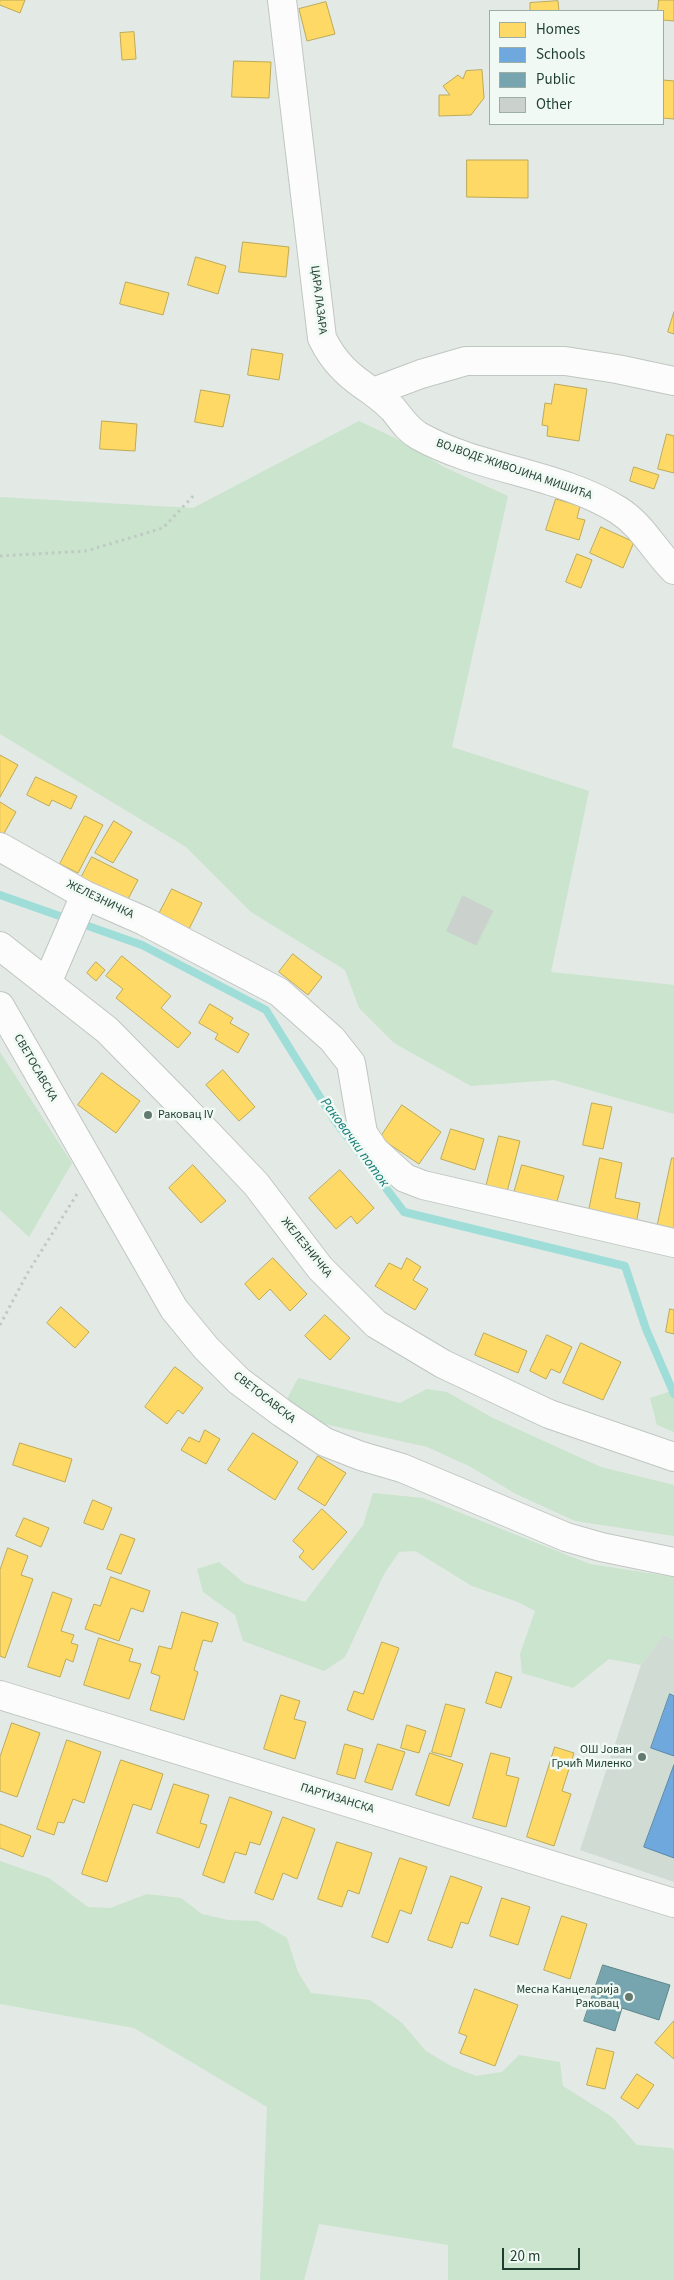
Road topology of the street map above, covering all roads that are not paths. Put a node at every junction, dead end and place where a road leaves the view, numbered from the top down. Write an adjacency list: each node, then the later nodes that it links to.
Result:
1 (282, 0): 3 (street, ЦАРА ЛАЗАРА)
2 (674, 381): 3 (street)
3 (373, 392): 4 (street, ВОЈВОДЕ ЖИВОЈИНА МИШИЋА)
4 (674, 570)
5 (0, 847): 6 (street, ЖЕЛЕЗНИЧКА)
6 (85, 895): 8 (street); 10 (street, ЖЕЛЕЗНИЧКА)
7 (0, 946): 8 (street, ЖЕЛЕЗНИЧКА)
8 (47, 983): 11 (street, ЖЕЛЕЗНИЧКА)
9 (0, 1006): 12 (street, СВЕТОСАВСКА)
10 (674, 1243)
11 (674, 1457)
12 (674, 1562)
13 (0, 1695): 14 (street, ПАРТИЗАНСКА)
14 (674, 1903)

